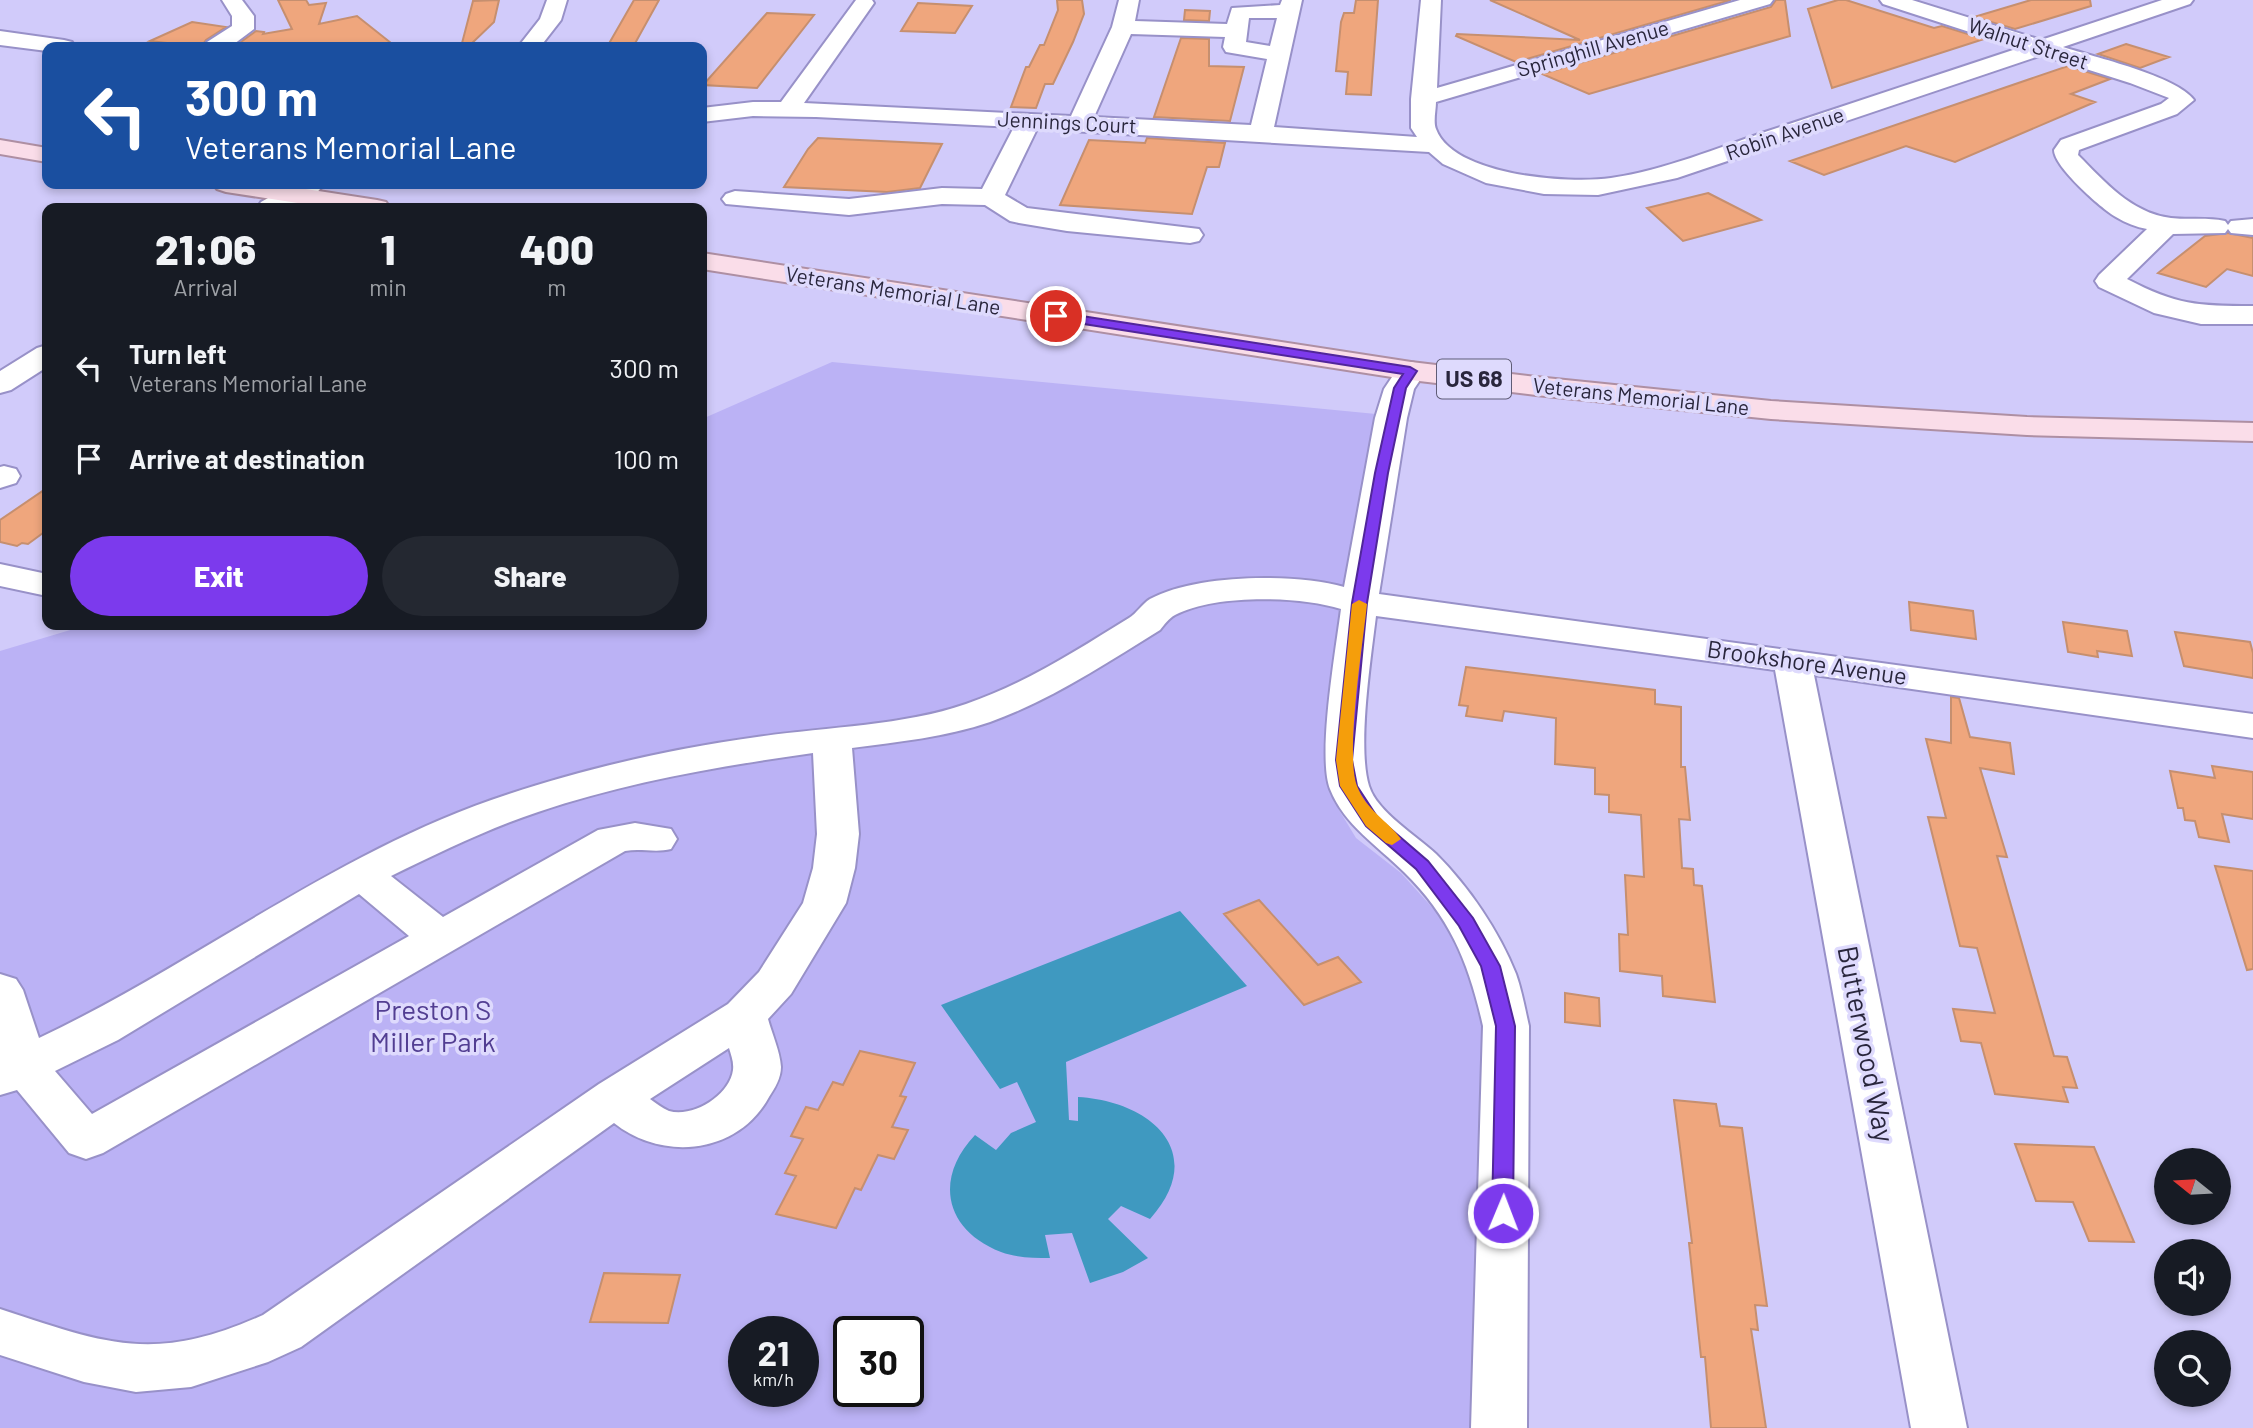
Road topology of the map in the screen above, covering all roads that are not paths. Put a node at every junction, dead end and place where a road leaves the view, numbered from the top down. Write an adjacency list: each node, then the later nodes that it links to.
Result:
1 (232, 0): 13 (street)
2 (557, 0): 14 (street)
3 (1129, 0): 10 (street)
4 (1431, 0): 18 (street)
5 (1763, 0): 18 (street, Springhill Avenue)
6 (1890, 0): 16 (street, Walnut Street)
7 (2183, 0): 16 (street, Robin Avenue)
8 (864, 2): 19 (street)
9 (1291, 6): 11 (street); 17 (street)
10 (1123, 27): 11 (street); 22 (street)
11 (1237, 31): 17 (street)
12 (0, 38): 15 (street)
13 (223, 42)
14 (533, 42)
15 (42, 44)
16 (2041, 47): 24 (street, Robin Avenue); 32 (street, Walnut Street)
17 (1279, 54): 23 (street)
18 (1423, 99): 24 (street)
19 (790, 109): 20 (street, Jennings Court); 21 (street, Jennings Court)
20 (707, 115)
21 (1029, 121): 22 (street, Jennings Court); 28 (street)
22 (1080, 123): 23 (street, Jennings Court)
23 (1261, 133): 24 (street, Jennings Court)
24 (1431, 145)
25 (0, 147): 26 (main road)
26 (42, 154)
27 (302, 189): 30 (street); 31 (main road)
28 (991, 197): 29 (street); 34 (street)
29 (735, 199)
30 (278, 203)
31 (357, 203)
32 (2167, 225): 33 (street); 36 (street)
33 (2236, 227)
34 (1190, 235)
35 (707, 262): 40 (main road, Veterans Memorial Lane / US 68)
36 (2253, 315)
37 (42, 335): 39 (street)
38 (42, 357): 41 (street)
39 (0, 358)
40 (1410, 371): 42 (main road, Veterans Memorial Lane / US 68); 45 (street)
41 (0, 384)
42 (2253, 432)
43 (0, 575): 44 (street)
44 (42, 585)
45 (1360, 603): 46 (street, Brookshore Avenue); 48 (street, Brookshore Avenue); 57 (street)
46 (1792, 661): 47 (street, Brookshore Avenue); 58 (street, Butterwood Way)
47 (2253, 726)
48 (832, 740): 50 (street); 53 (street)
49 (656, 839): 51 (street)
50 (361, 874): 51 (street); 54 (street)
51 (441, 939): 54 (street)
52 (0, 990): 54 (street)
53 (744, 1016): 55 (street); 55 (street)
54 (12, 1072)
55 (616, 1097): 56 (street)
56 (0, 1332)
57 (1499, 1428)
58 (1939, 1428)

